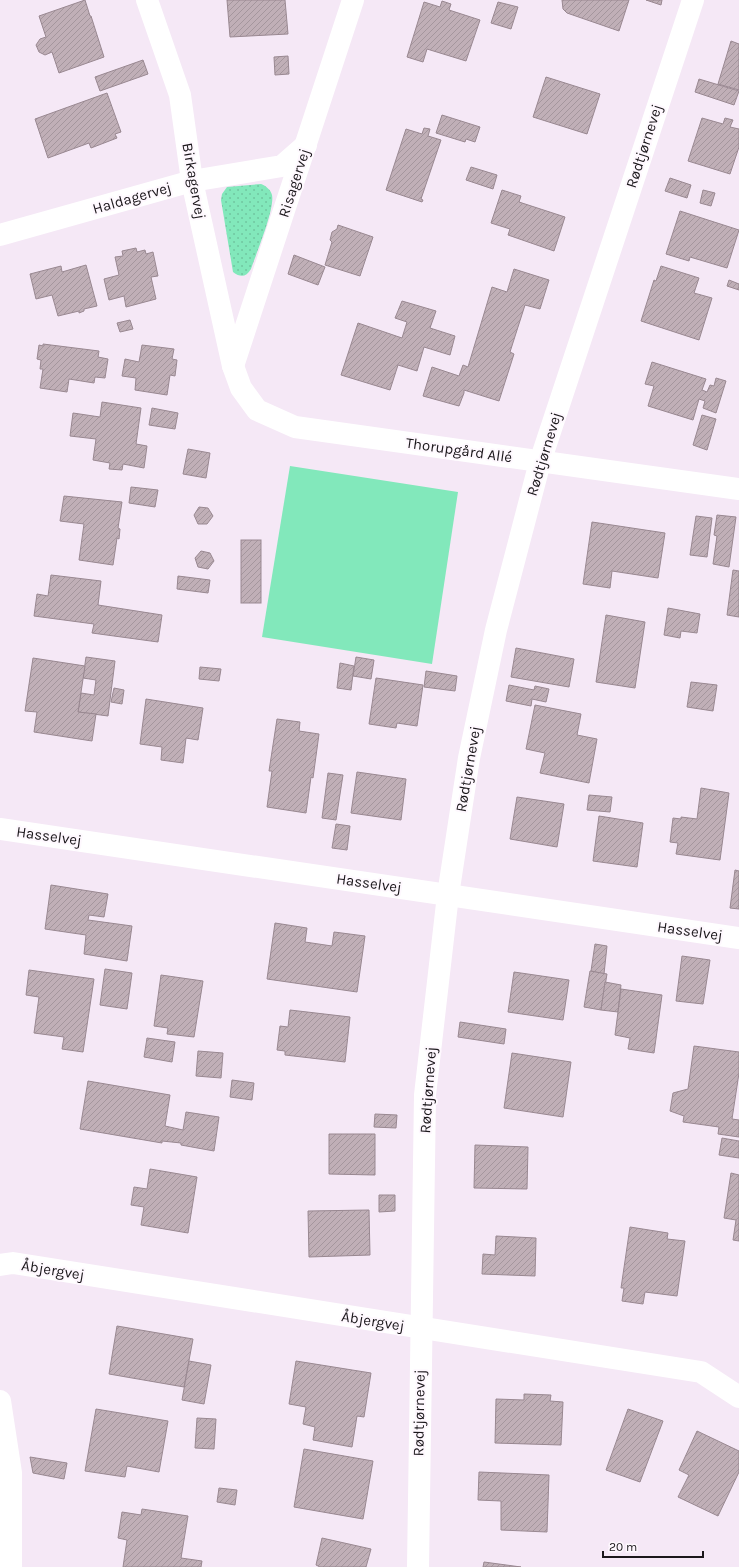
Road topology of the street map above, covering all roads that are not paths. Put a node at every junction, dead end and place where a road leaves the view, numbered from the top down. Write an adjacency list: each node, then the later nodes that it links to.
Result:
1 (147, 0): 5 (street, Birkagervej)
2 (353, 0): 4 (street, Risagervej)
3 (692, 0): 8 (street, Rødtjørnevej)
4 (306, 145): 5 (street, Haldagervej); 7 (street, Risagervej)
5 (192, 181): 6 (street, Haldagervej); 7 (street, Birkagervej)
6 (0, 235)
7 (233, 366): 8 (street, Thorupgård Allé)
8 (540, 462): 9 (street, Thorupgård Allé); 11 (street, Rødtjørnevej)
9 (739, 489)
10 (0, 828): 11 (street, Hasselvej)
11 (448, 895): 12 (street, Hasselvej); 14 (street, Rødtjørnevej)
12 (739, 938)
13 (0, 1264): 14 (street, Åbjergvej)
14 (420, 1329): 15 (street, Åbjergvej); 18 (street, Rødtjørnevej)
15 (739, 1397)
16 (0, 1401): 17 (street)
17 (11, 1567)
18 (418, 1567)

